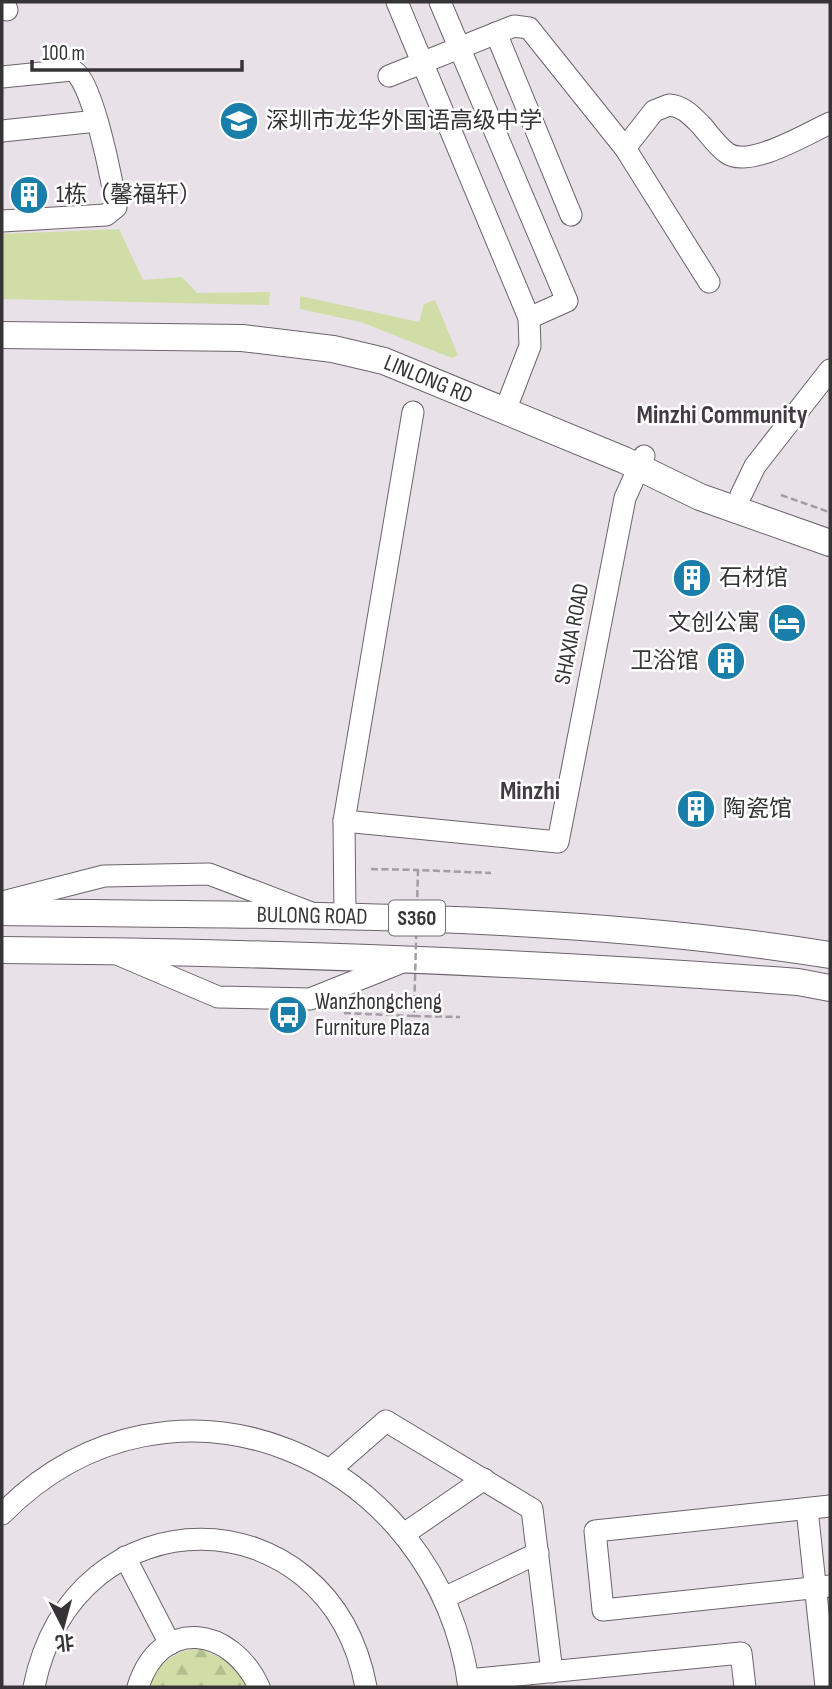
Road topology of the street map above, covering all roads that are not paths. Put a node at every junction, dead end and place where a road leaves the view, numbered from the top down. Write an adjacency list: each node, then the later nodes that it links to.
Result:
1 (397, 2): 5 (street)
2 (440, 2): 4 (street)
3 (496, 33): 4 (street); 11 (street); 12 (street)
4 (460, 48): 5 (street); 15 (street)
5 (423, 62): 6 (street); 15 (street)
6 (389, 76)
7 (2, 77): 8 (street)
8 (97, 121): 10 (street); 13 (street)
9 (830, 123): 11 (street)
10 (2, 131)
11 (625, 148): 14 (street)
12 (571, 215)
13 (2, 221)
14 (709, 282)
15 (529, 318): 19 (street)
16 (2, 322): 19 (main road, LINLONG RD)
17 (2, 335): 21 (main road, LINLONG RD)
18 (830, 370): 22 (street)
19 (510, 398): 21 (main road, LINLONG RD)
20 (413, 412): 25 (street)
21 (641, 462): 22 (main road, LINLONG RD); 24 (main road, LINLONG RD); 25 (street, SHAXIA ROAD)
22 (740, 495): 23 (main road, LINLONG RD)
23 (830, 519)
24 (830, 543)
25 (344, 821): 29 (street)
26 (2, 902): 28 (street)
27 (2, 912): 28 (main road, BULONG ROAD / S360)
28 (317, 915): 29 (main road, BULONG ROAD / S360)
29 (345, 916): 32 (main road, BULONG ROAD / S360)
30 (2, 950): 31 (main road, BULONG ROAD / S360)
31 (112, 952): 33 (main road, BULONG ROAD / S360); 33 (street)
32 (830, 955)
33 (410, 958): 34 (main road, BULONG ROAD / S360)
34 (830, 988)
35 (331, 1469): 36 (street); 39 (street); 40 (street)
36 (484, 1479): 40 (street); 41 (street)
37 (830, 1506): 38 (street)
38 (807, 1509): 43 (street); 43 (street)
39 (2, 1514)
40 (404, 1534): 44 (street)
41 (538, 1553): 44 (street); 46 (street)
42 (125, 1556): 45 (street); 49 (street); 52 (street)
43 (823, 1587): 47 (street)
44 (444, 1598): 48 (street)
45 (170, 1644): 50 (street); 51 (street)
46 (552, 1672): 48 (street); 53 (street)
47 (827, 1674)
48 (469, 1684)
49 (34, 1687)
50 (138, 1687)
51 (259, 1687)
52 (366, 1687)
53 (745, 1687)

